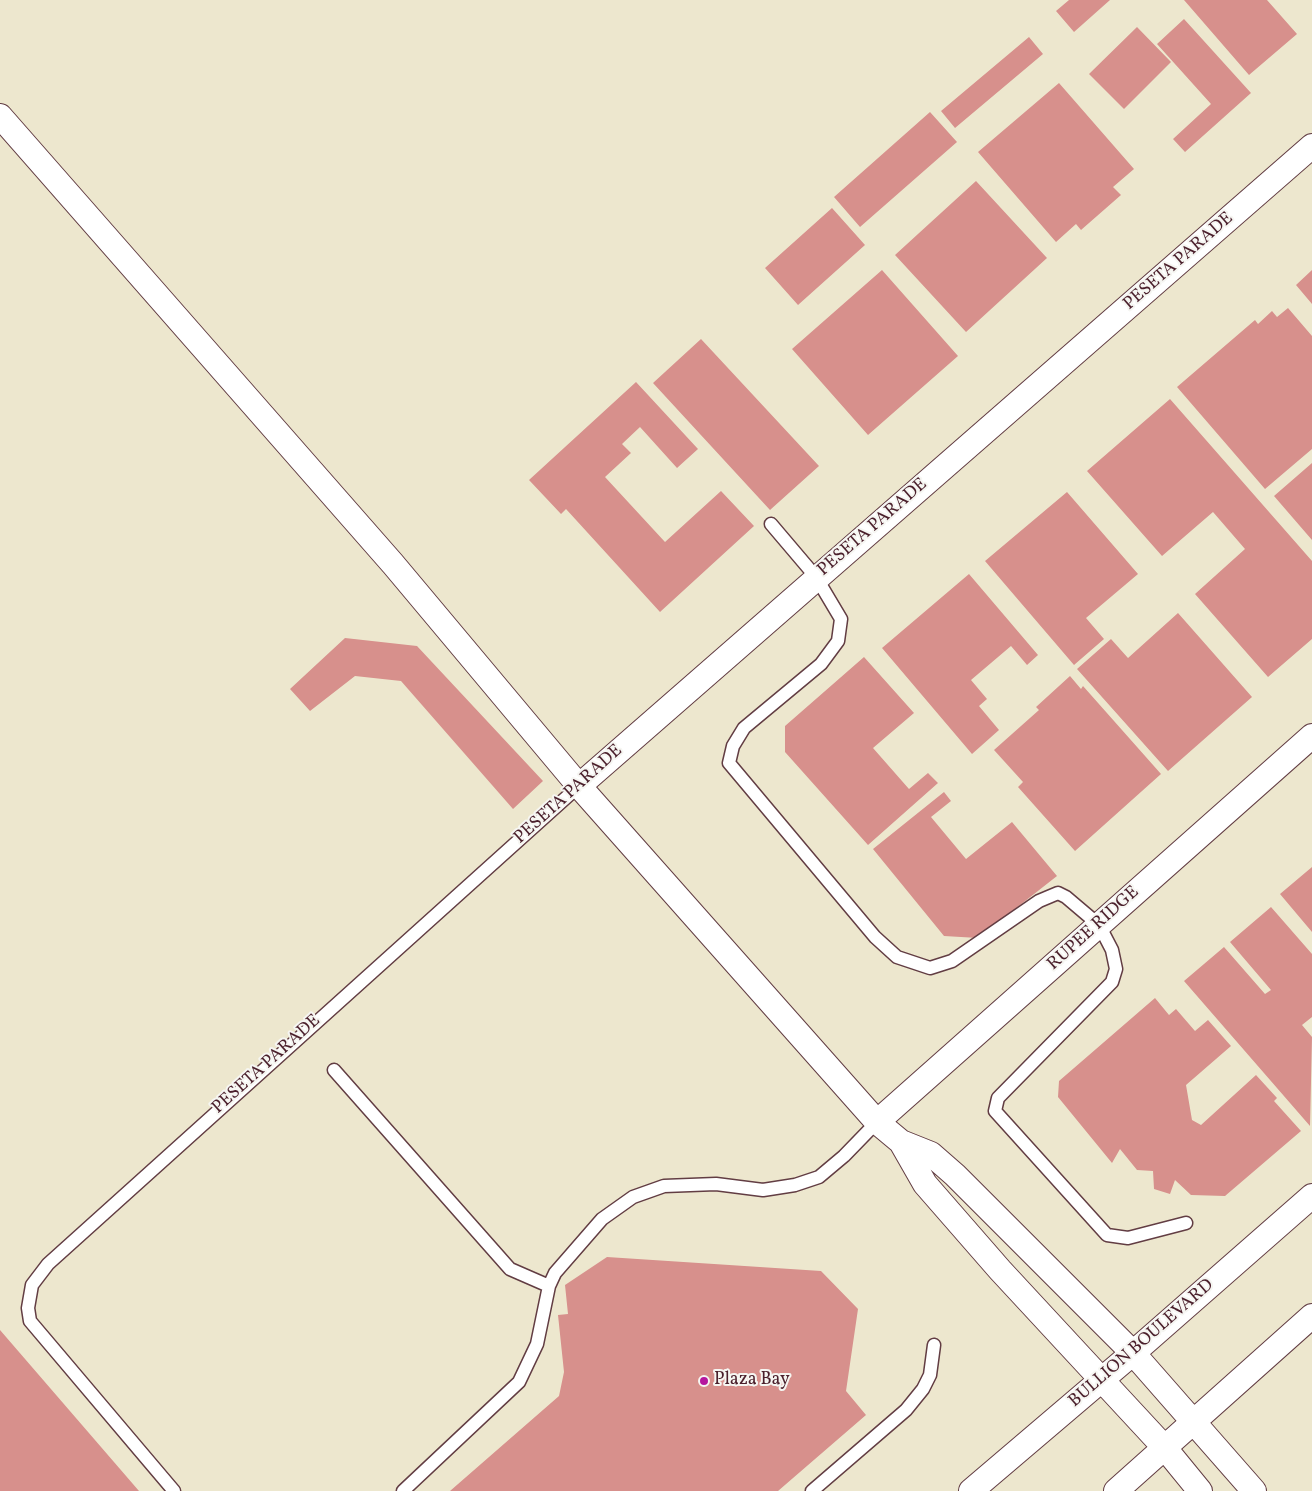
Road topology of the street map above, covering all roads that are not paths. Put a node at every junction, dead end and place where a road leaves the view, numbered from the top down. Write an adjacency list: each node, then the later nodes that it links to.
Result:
1 (0, 116): 6 (street)
2 (1312, 146): 4 (street, PESETA PARADE)
3 (771, 524): 4 (lane)
4 (816, 577): 6 (street, PESETA PARADE); 7 (lane)
5 (1312, 736): 7 (street, RUPEE RIDGE)
6 (579, 786): 9 (street); 20 (lane, PESETA PARADE)
7 (1099, 925): 9 (street, RUPEE RIDGE); 12 (lane)
8 (334, 1070): 13 (lane)
9 (877, 1122): 10 (street); 13 (lane)
10 (901, 1142): 16 (street); 17 (street)
11 (1312, 1196): 16 (street, BULLION BOULEVARD)
12 (1186, 1222)
13 (548, 1286): 21 (lane)
14 (1312, 1316): 18 (street)
15 (934, 1344): 22 (lane)
16 (1133, 1353): 17 (street, BULLION BOULEVARD); 18 (street)
17 (1102, 1379): 19 (street); 23 (street, BULLION BOULEVARD)
18 (1193, 1421): 19 (street); 26 (street)
19 (1164, 1447): 24 (street); 25 (street)
20 (174, 1491)
21 (403, 1491)
22 (812, 1491)
23 (972, 1491)
24 (1116, 1491)
25 (1200, 1491)
26 (1254, 1491)

